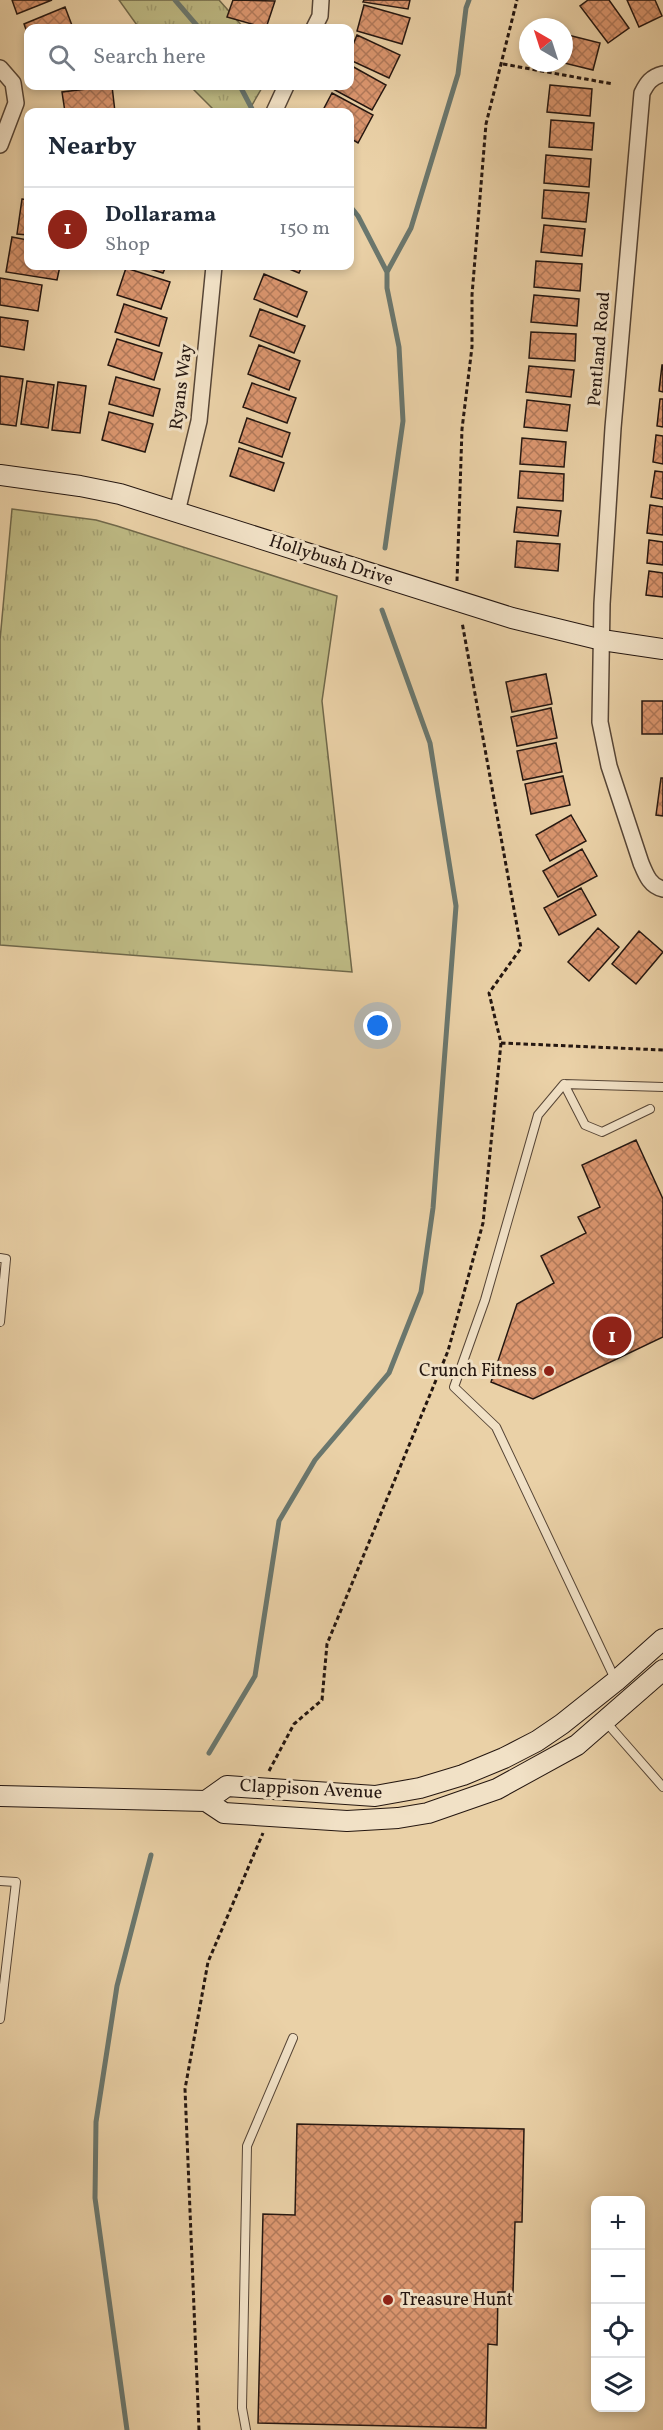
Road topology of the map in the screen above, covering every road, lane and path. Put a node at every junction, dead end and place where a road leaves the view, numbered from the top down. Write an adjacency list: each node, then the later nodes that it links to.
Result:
1 (321, 0): 3 (street)
2 (517, 0): 4 (path)
3 (316, 24)
4 (502, 64): 7 (path); 14 (path)
5 (0, 68): 10 (street)
6 (663, 74): 16 (street, Pentland Road)
7 (613, 84)
8 (284, 90): 9 (street)
9 (276, 108)
10 (0, 145)
11 (214, 270): 13 (street, Ryans Way)
12 (0, 475): 13 (main road, Hollybush Drive)
13 (177, 512): 16 (main road, Hollybush Drive)
14 (457, 584)
15 (462, 620): 19 (path)
16 (602, 640): 17 (main road, Hollybush Drive); 18 (street, Pentland Road)
17 (663, 649)
18 (663, 889)
19 (501, 1044): 20 (path); 31 (path)
20 (663, 1050)
21 (564, 1084): 22 (lane); 23 (lane); 28 (lane)
22 (663, 1087)
23 (650, 1109)
24 (0, 1258): 25 (lane)
25 (0, 1322)
26 (663, 1639): 28 (main road, Clappison Avenue)
27 (663, 1670): 29 (main road, Clappison Avenue)
28 (616, 1681): 30 (main road, Clappison Avenue)
29 (605, 1720): 32 (lane); 34 (main road, Clappison Avenue)
30 (475, 1771): 33 (main road, Clappison Avenue); 34 (main road)
31 (268, 1774)
32 (663, 1787)
33 (310, 1792): 36 (main road, Clappison Avenue); 37 (main road)
34 (481, 1795): 37 (main road, Clappison Avenue)
35 (0, 1796): 36 (main road, Clappison Avenue)
36 (206, 1801): 37 (main road, Clappison Avenue)
37 (308, 1818)
38 (262, 1838): 42 (path)
39 (0, 1881): 40 (lane)
40 (0, 2019)
41 (293, 2038): 43 (lane)
42 (199, 2430)
43 (246, 2430)

